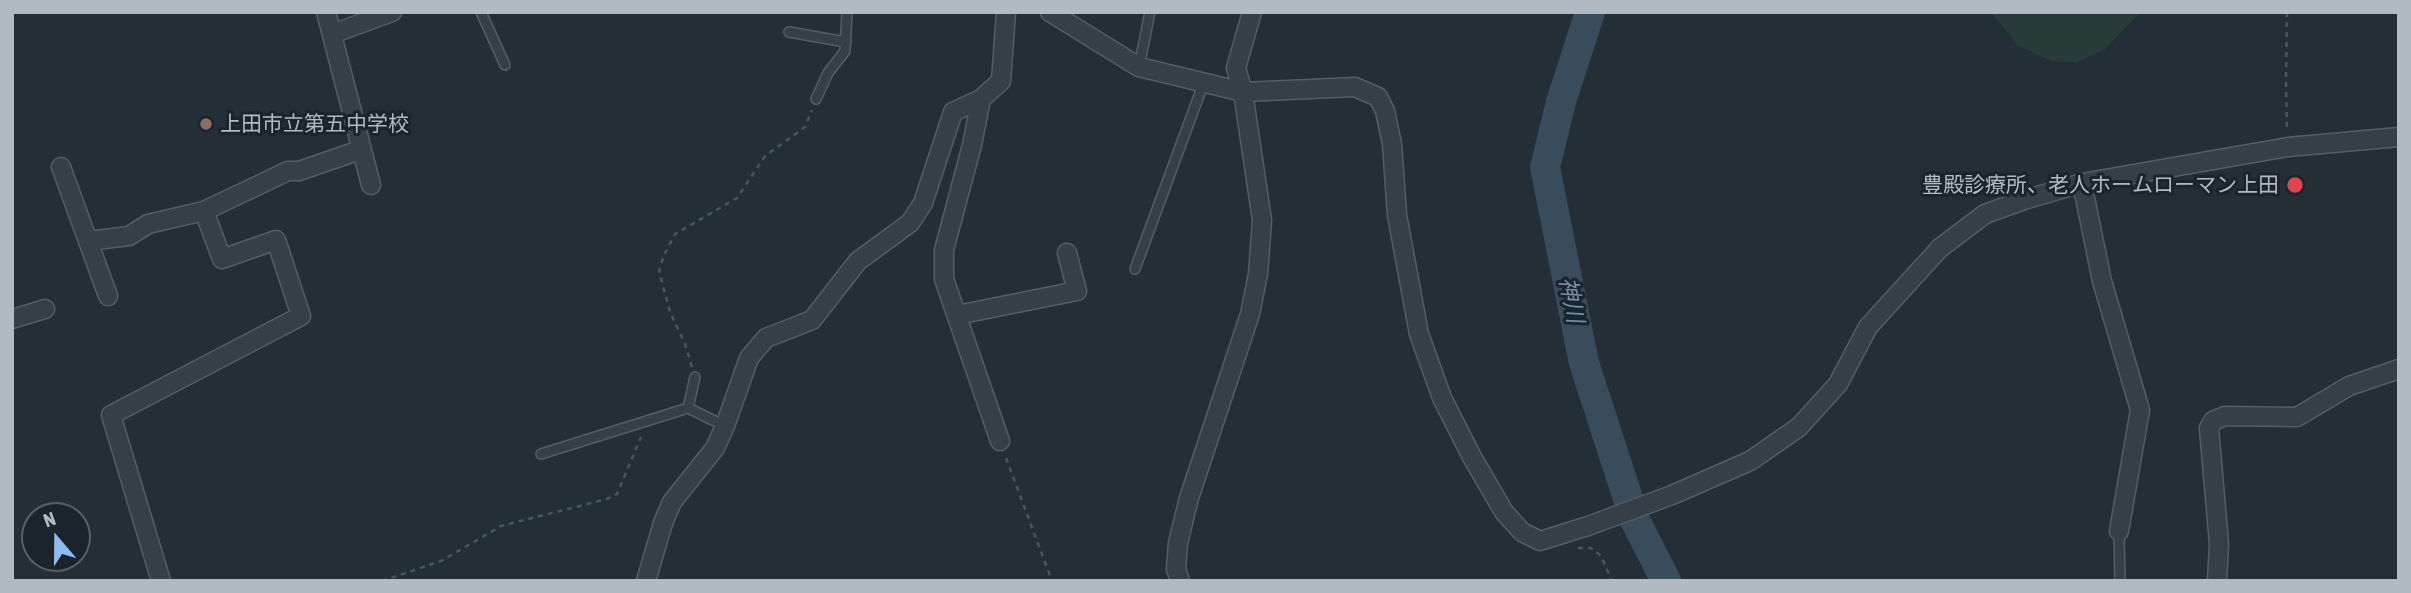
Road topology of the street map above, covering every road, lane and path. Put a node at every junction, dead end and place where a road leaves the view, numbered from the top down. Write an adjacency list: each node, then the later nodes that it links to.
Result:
1 (326, 12): 11 (street)
2 (393, 12): 11 (street)
3 (481, 12): 13 (lane)
4 (848, 12): 12 (lane)
5 (1006, 12): 18 (street)
6 (1050, 12): 14 (street)
7 (1150, 12): 14 (lane)
8 (1252, 12): 16 (street)
9 (2287, 12): 20 (path)
10 (789, 32): 12 (lane)
11 (332, 34): 21 (street)
12 (846, 42): 17 (lane)
13 (505, 65)
14 (1139, 67): 15 (street)
15 (1204, 82): 16 (street); 28 (lane)
16 (1243, 92): 23 (street); 46 (street)
17 (816, 99): 34 (path)
18 (981, 99): 31 (street); 37 (street)
19 (2399, 137): 20 (street)
20 (2288, 147): 23 (street)
21 (360, 150): 24 (street); 25 (street)
22 (61, 167): 26 (street)
23 (2082, 183): 40 (street)
24 (371, 185)
25 (204, 211): 26 (street); 42 (street)
26 (88, 241): 29 (street)
27 (1067, 253): 31 (street)
28 (1135, 269)
29 (108, 296)
30 (45, 309): 32 (street)
31 (957, 315): 38 (street)
32 (12, 319)
33 (2399, 369): 49 (street)
34 (695, 377): 35 (lane)
35 (688, 408): 36 (lane); 37 (lane)
36 (647, 421): 39 (lane); 43 (path)
37 (725, 426): 44 (street)
38 (1000, 441): 45 (path)
39 (541, 454)
40 (2119, 531): 48 (lane)
41 (1578, 548): 47 (path)
42 (161, 581)
43 (382, 581)
44 (646, 581)
45 (1052, 581)
46 (1180, 581)
47 (1612, 581)
48 (2120, 581)
49 (2217, 581)

